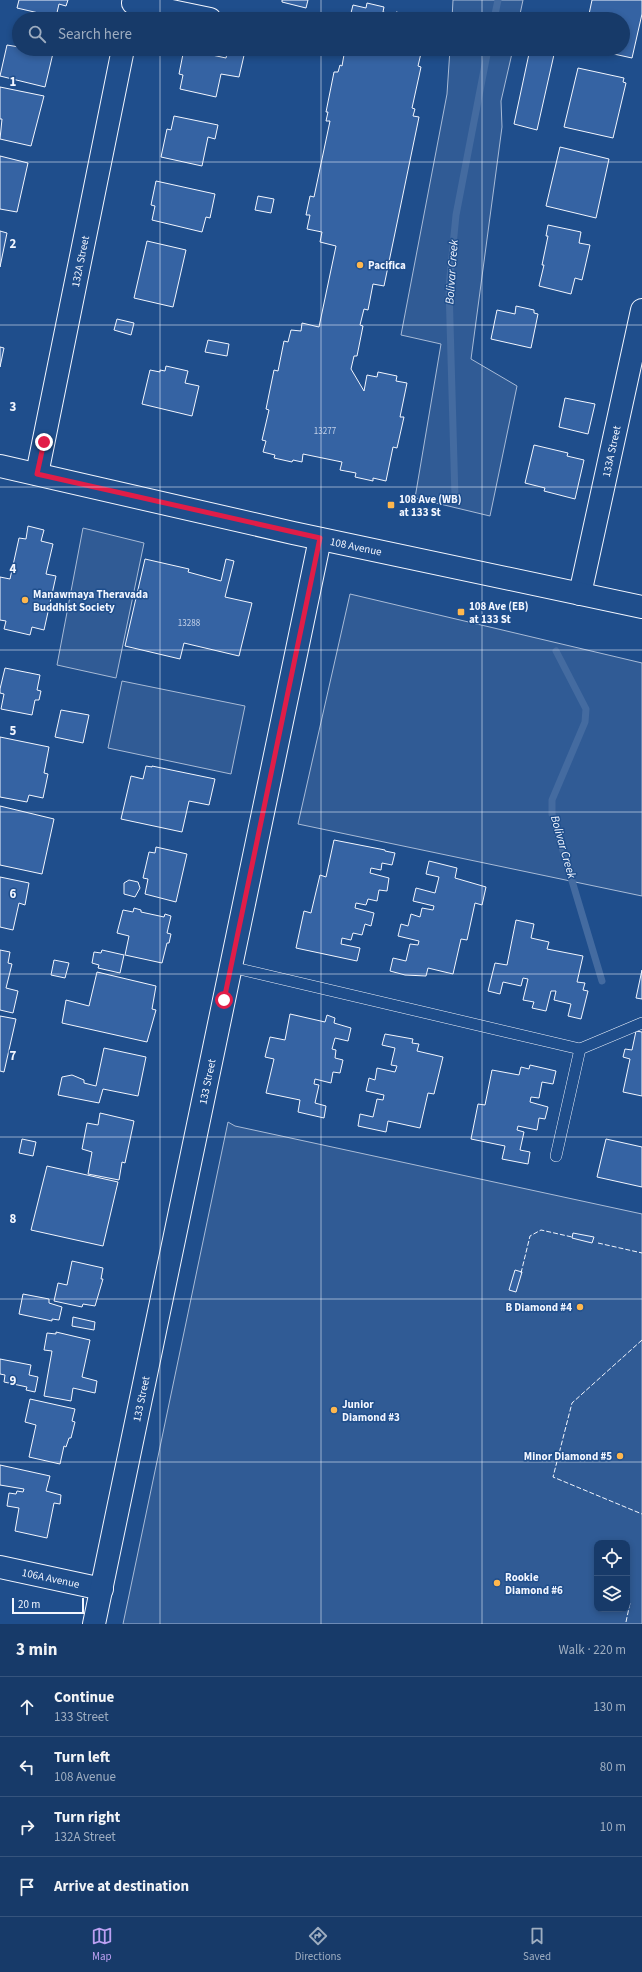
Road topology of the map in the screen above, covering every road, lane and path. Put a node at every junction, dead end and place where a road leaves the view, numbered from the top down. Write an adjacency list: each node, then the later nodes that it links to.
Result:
1 (132, 7): 2 (street)
2 (164, 12)
3 (122, 56): 6 (street, 132A Street)
4 (642, 310): 8 (street, 133A Street)
5 (0, 466): 6 (street, 108 Avenue)
6 (37, 474): 7 (street, 108 Avenue)
7 (320, 538): 8 (street, 108 Avenue); 10 (street, 133 Street)
8 (580, 594): 9 (street, 108 Avenue)
9 (642, 607)
10 (231, 967): 12 (lane); 15 (street, 133 Street)
11 (642, 1023): 12 (lane)
12 (580, 1049): 13 (lane)
13 (556, 1156)
14 (0, 1567): 15 (street, 106A Avenue)
15 (102, 1589): 16 (street, 133 Street)
16 (94, 1624)

